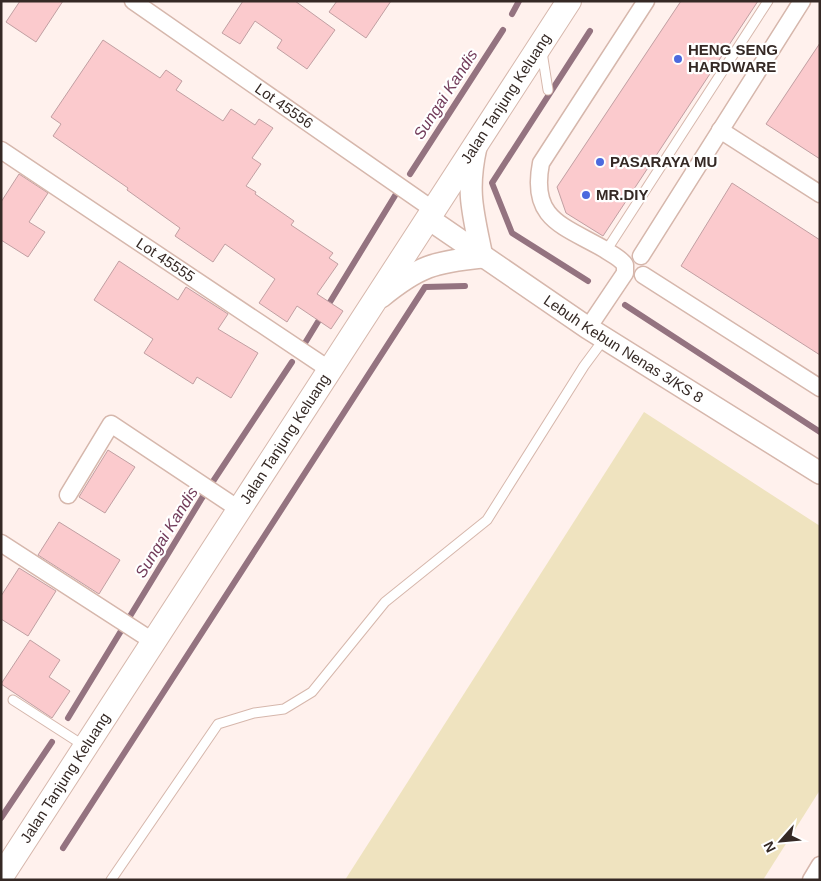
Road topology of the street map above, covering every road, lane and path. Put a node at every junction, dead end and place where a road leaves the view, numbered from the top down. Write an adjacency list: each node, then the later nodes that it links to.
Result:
1 (133, 1): 12 (street, Lot 45556)
2 (569, 1): 6 (main road, Jalan Tanjung Keluang)
3 (646, 1): 13 (street)
4 (768, 1): 13 (lane)
5 (802, 1): 8 (street)
6 (541, 44): 7 (lane); 9 (main road, Jalan Tanjung Keluang)
7 (548, 90)
8 (720, 130): 11 (street); 14 (street)
9 (476, 146): 12 (main road, Jalan Tanjung Keluang); 15 (street)
10 (1, 150): 19 (street, Lot 45555)
11 (820, 194)
12 (432, 215): 15 (street, Lebuh Kebun Nenas 3/KS 8); 17 (main road, Jalan Tanjung Keluang)
13 (606, 251): 18 (street)
14 (641, 256)
15 (482, 257): 17 (street); 18 (street, Lebuh Kebun Nenas 3/KS 8)
16 (643, 275): 20 (street)
17 (374, 302): 19 (main road, Jalan Tanjung Keluang)
18 (596, 334): 21 (street, Lebuh Kebun Nenas 3/KS 8); 30 (lane)
19 (330, 370): 23 (main road, Jalan Tanjung Keluang)
20 (820, 388)
21 (820, 474)
22 (68, 496): 23 (street)
23 (240, 510): 25 (main road, Jalan Tanjung Keluang)
24 (1, 543): 25 (street)
25 (150, 640): 27 (main road, Jalan Tanjung Keluang)
26 (13, 700): 27 (lane)
27 (86, 747): 29 (main road, Jalan Tanjung Keluang)
28 (820, 865): 31 (street)
29 (1, 877)
30 (110, 880)
31 (810, 880)

